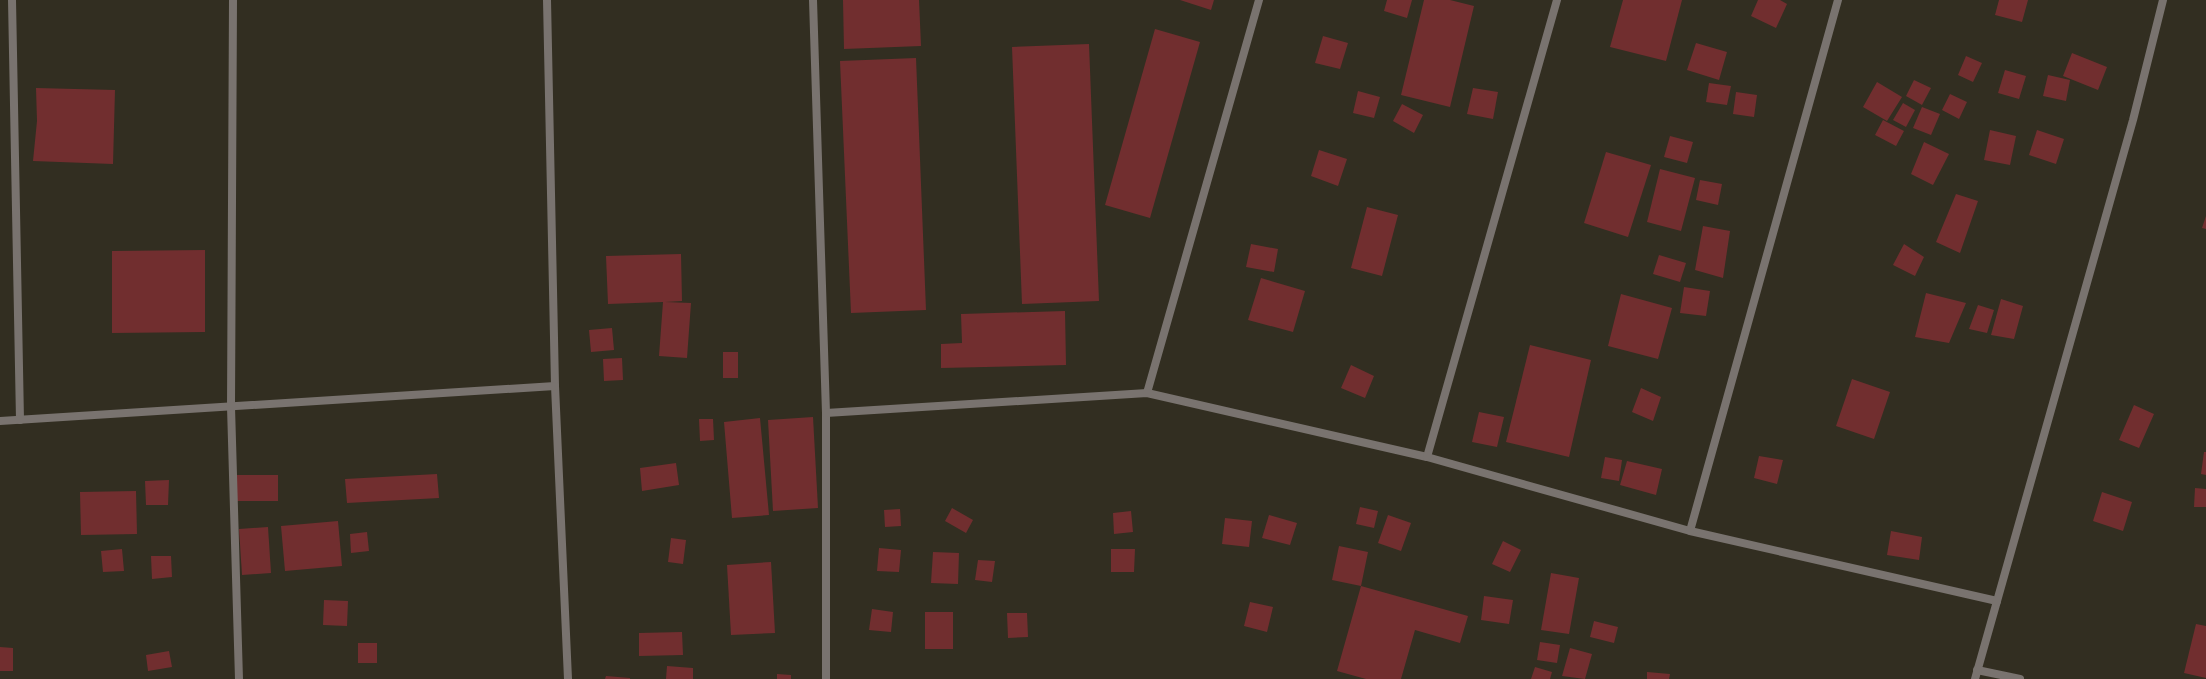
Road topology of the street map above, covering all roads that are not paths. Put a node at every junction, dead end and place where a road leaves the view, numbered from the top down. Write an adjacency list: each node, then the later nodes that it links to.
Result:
1 (12, 0): 13 (street)
2 (233, 0): 11 (street)
3 (547, 0): 9 (street)
4 (813, 0): 12 (street)
5 (1259, 0): 10 (street)
6 (1557, 0): 15 (street)
7 (1838, 0): 16 (street)
8 (2163, 0): 17 (street)
9 (555, 386): 11 (street); 20 (street)
10 (1147, 393): 12 (street); 15 (street)
11 (231, 407): 13 (street); 19 (street)
12 (826, 413): 21 (street)
13 (20, 420): 14 (street)
14 (0, 421)
15 (1426, 457): 16 (street)
16 (1690, 531): 17 (street)
17 (1997, 601): 18 (street)
18 (1978, 670): 22 (street); 23 (street)
19 (238, 679)
20 (568, 679)
21 (826, 679)
22 (1975, 679)
23 (2020, 679)

